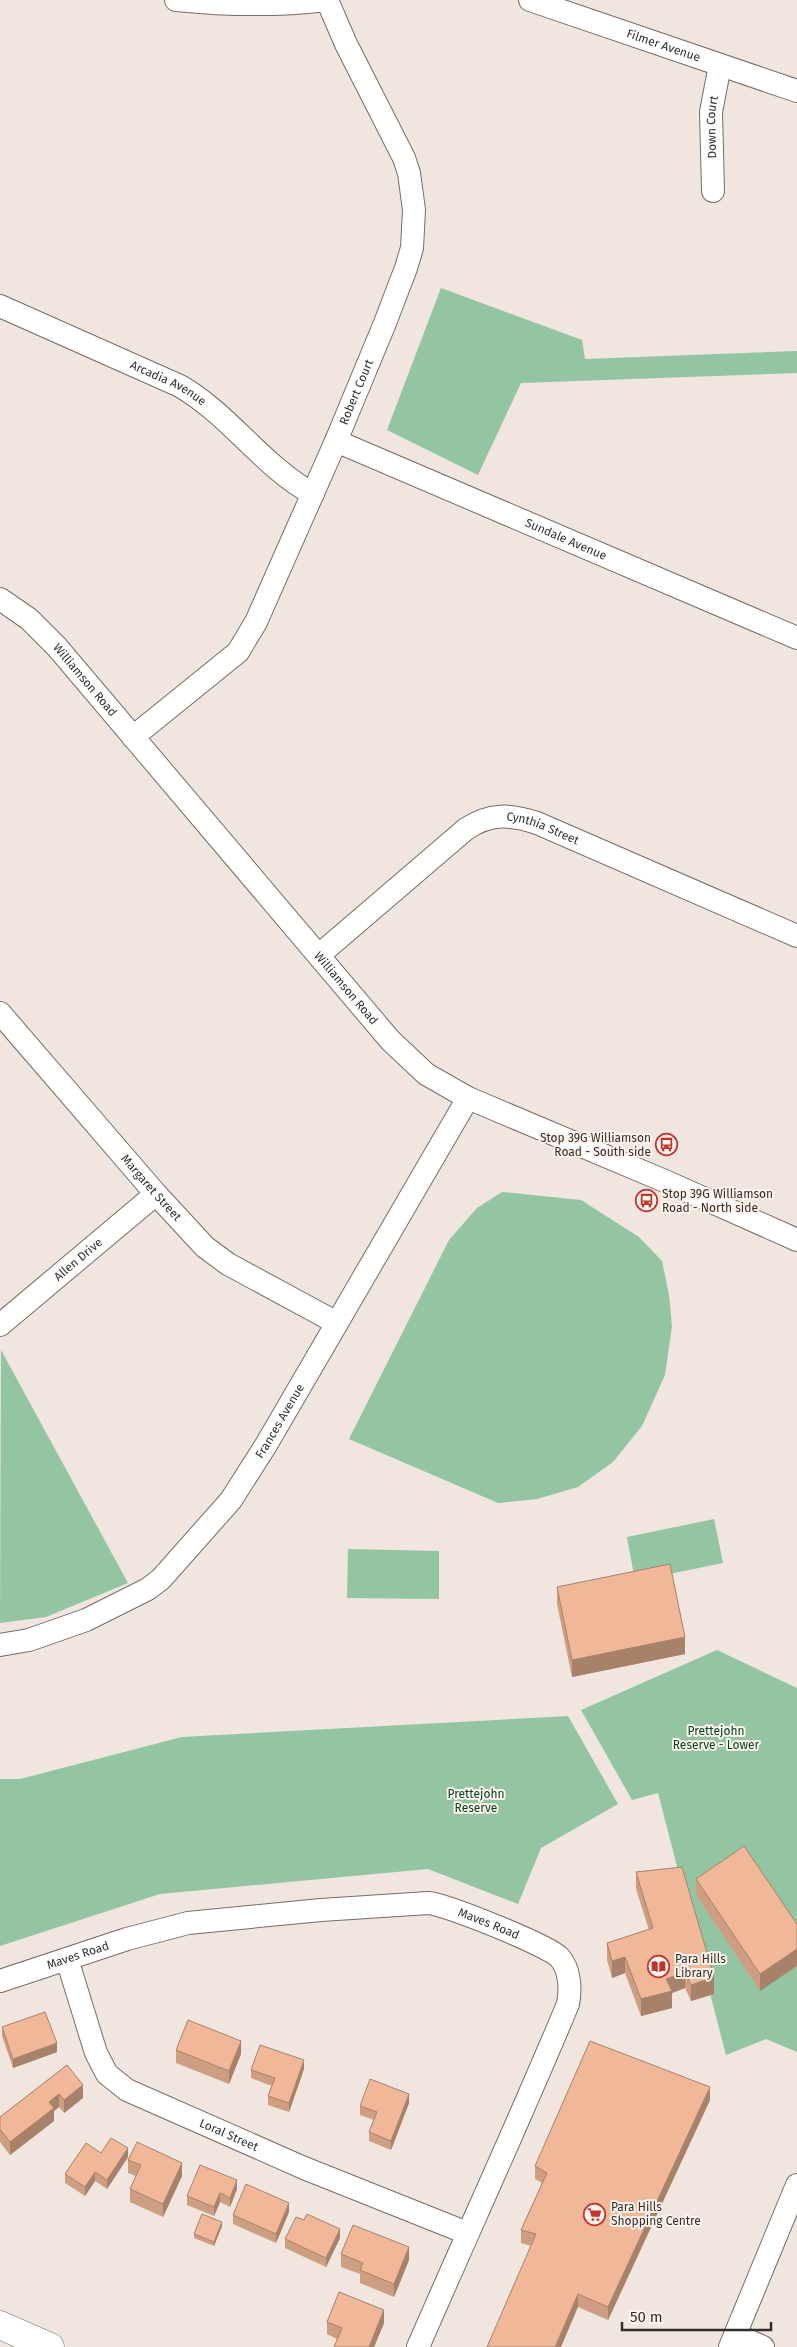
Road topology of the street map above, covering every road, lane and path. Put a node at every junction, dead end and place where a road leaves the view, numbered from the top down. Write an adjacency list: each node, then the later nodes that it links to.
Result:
1 (176, 0): 2 (street)
2 (328, 0): 8 (street, Robert Court)
3 (530, 0): 4 (street, Filmer Avenue)
4 (720, 65): 5 (street, Filmer Avenue); 6 (street, Down Court)
5 (797, 92)
6 (713, 191)
7 (0, 306): 9 (street, Arcadia Avenue)
8 (336, 441): 9 (street, Robert Court); 11 (street, Sundale Avenue)
9 (313, 494): 12 (street, Robert Court)
10 (0, 599): 12 (street, Williamson Road)
11 (797, 638)
12 (133, 737): 14 (street, Williamson Road)
13 (797, 936): 14 (street, Cynthia Street)
14 (319, 955): 16 (street, Williamson Road)
15 (0, 1013): 17 (street, Margaret Street)
16 (468, 1098): 18 (street, Williamson Road); 19 (street, Frances Avenue)
17 (156, 1194): 19 (street, Margaret Street); 20 (street, Allen Drive)
18 (797, 1240)
19 (337, 1323): 21 (street, Frances Avenue)
20 (0, 1324)
21 (0, 1645)
22 (67, 1959): 23 (street, Maves Road); 25 (street, Loral Street); 25 (street, Maves Road)
23 (0, 1981)
24 (797, 2185): 27 (street)
25 (467, 2233): 29 (street, Maves Road)
26 (0, 2325): 28 (main road)
27 (733, 2341): 30 (street)
28 (50, 2347)
29 (418, 2347)
30 (763, 2347)

